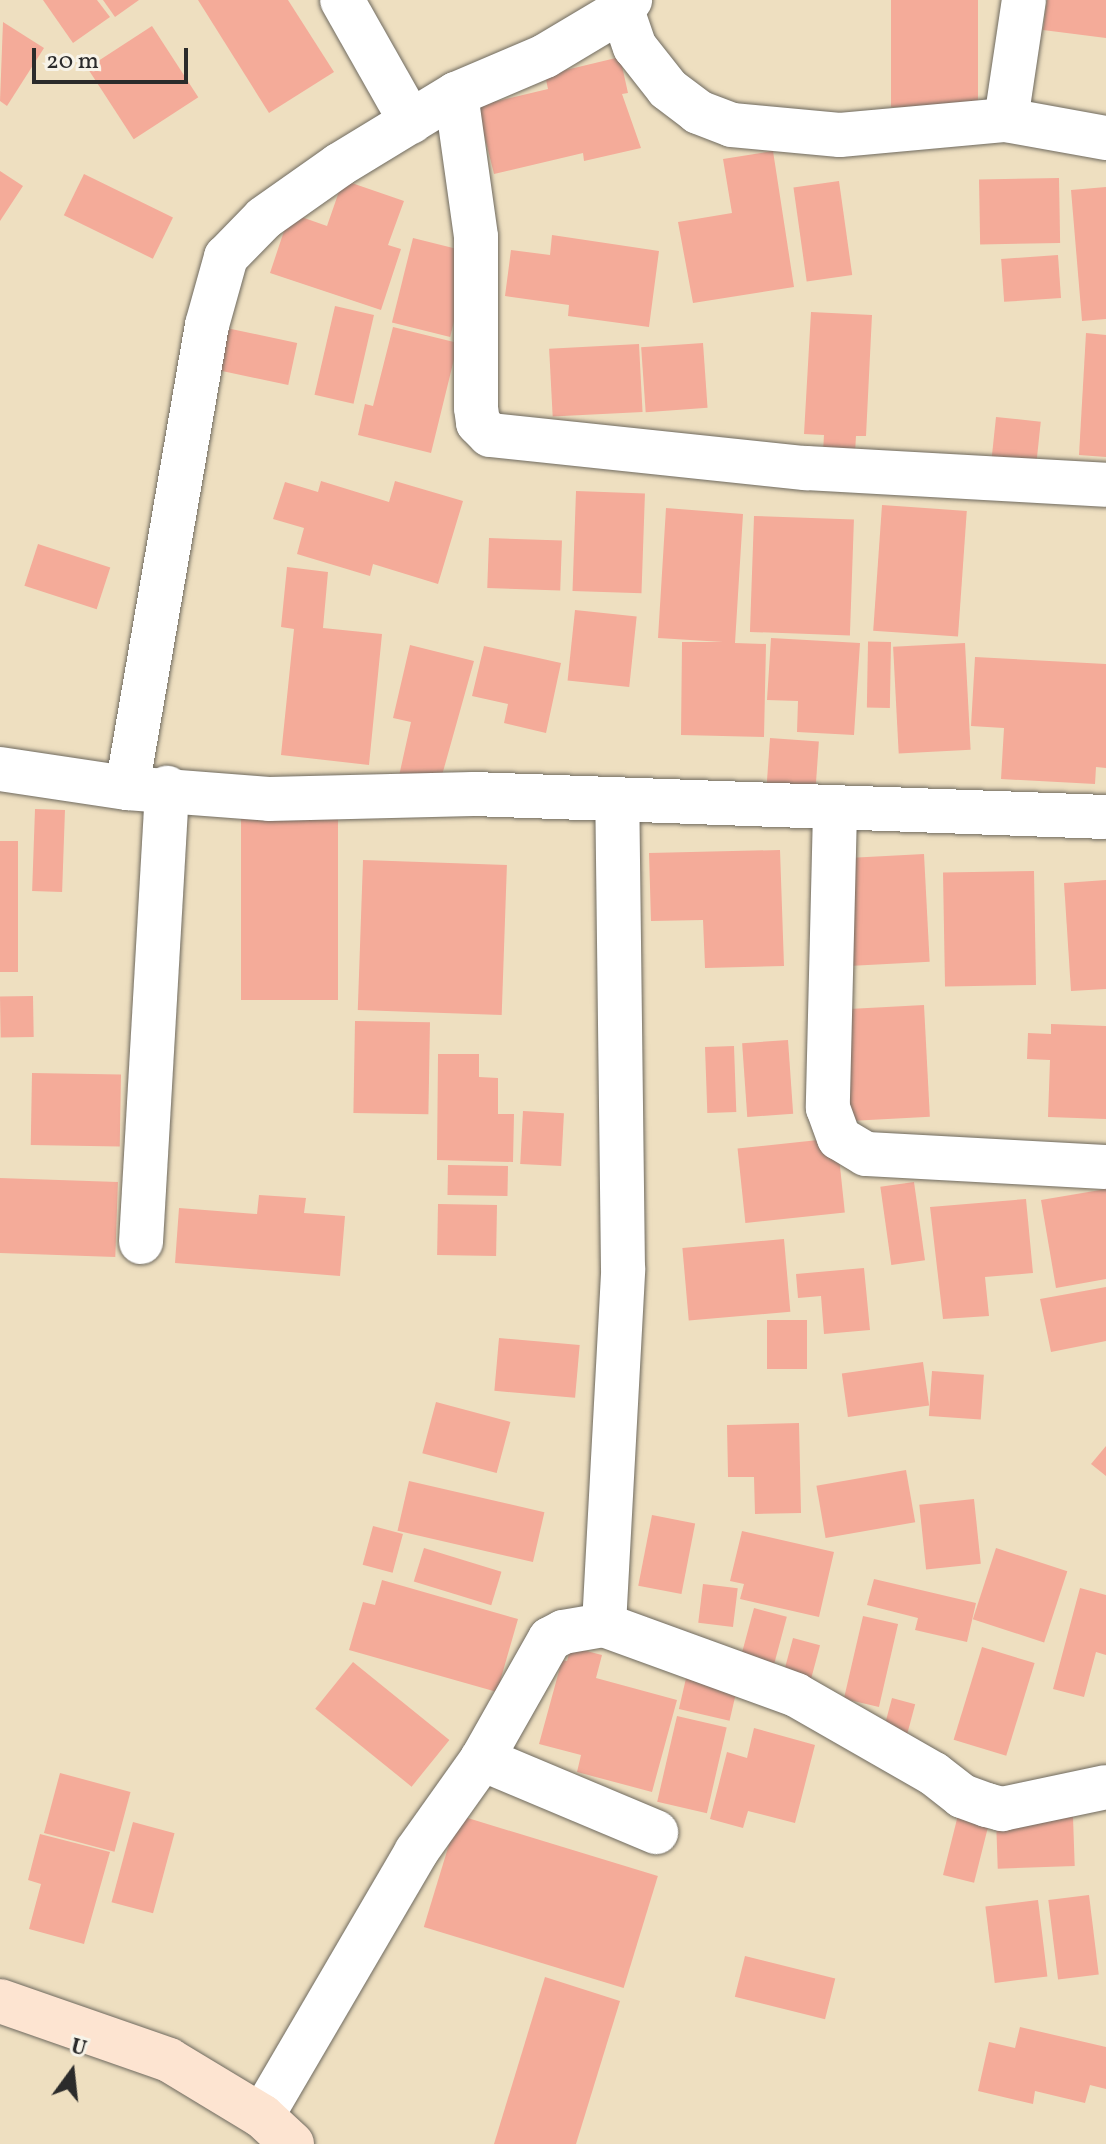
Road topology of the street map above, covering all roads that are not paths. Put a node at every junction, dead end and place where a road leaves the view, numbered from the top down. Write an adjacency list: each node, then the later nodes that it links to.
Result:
1 (342, 0): 6 (street)
2 (1024, 0): 5 (street)
3 (626, 5): 4 (street); 5 (street)
4 (456, 94): 6 (street); 8 (street)
5 (1006, 120): 7 (street)
6 (411, 122): 10 (street)
7 (1106, 138)
8 (1106, 485)
9 (0, 769): 10 (street)
10 (147, 788): 11 (street); 15 (street)
11 (617, 799): 12 (street); 16 (street)
12 (835, 811): 13 (street); 14 (street)
13 (1106, 817)
14 (1106, 1167)
15 (141, 1242)
16 (604, 1625): 17 (street); 18 (street)
17 (482, 1759): 19 (street); 21 (street)
18 (1106, 1787)
19 (656, 1832)
20 (0, 2001): 21 (street)
21 (277, 2130)

